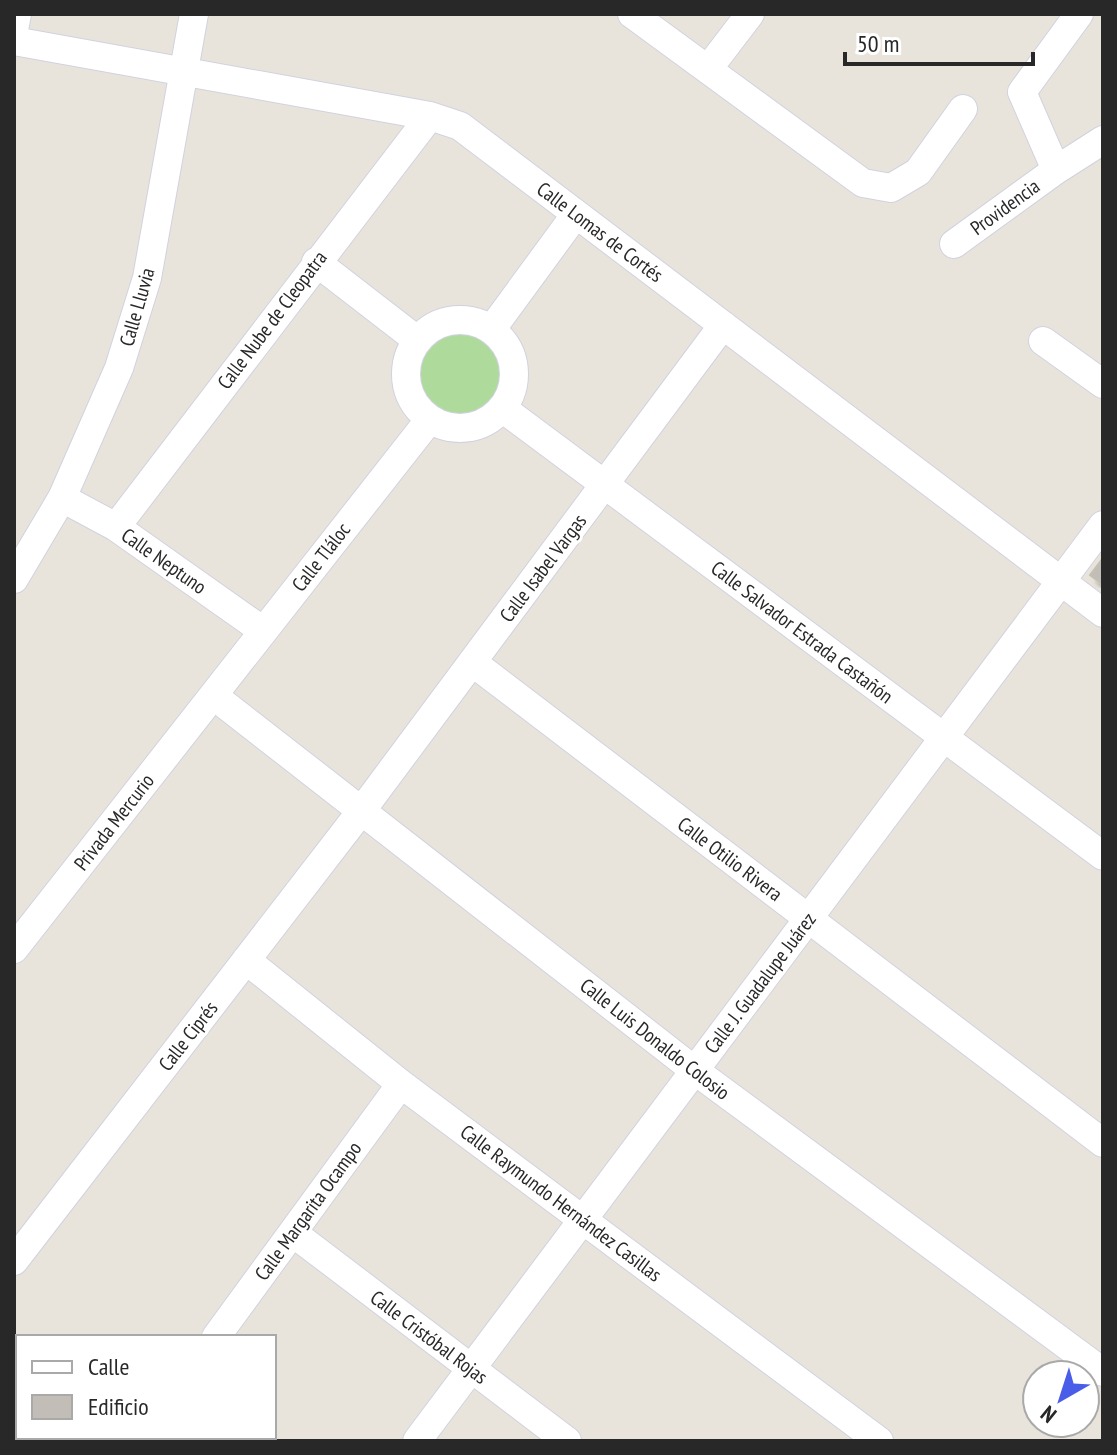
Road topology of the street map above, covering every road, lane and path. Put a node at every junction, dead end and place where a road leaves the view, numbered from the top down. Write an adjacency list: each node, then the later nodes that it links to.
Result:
1 (17, 14): 6 (street)
2 (194, 14): 9 (street, Calle Lluvia)
3 (632, 14): 8 (street)
4 (750, 14): 8 (street)
5 (1079, 14): 13 (street, Providencia)
6 (14, 30)
7 (14, 41): 9 (street, Calle Lomas de Cortés)
8 (708, 69): 10 (street)
9 (184, 70): 11 (street, Calle Lomas de Cortés); 25 (street, Calle Lluvia)
10 (963, 109)
11 (430, 116): 14 (street, Calle Lomas de Cortés); 16 (street, Calle Nube de Cleopatra)
12 (1103, 140): 13 (street, Providencia)
13 (1056, 170): 15 (street, Providencia)
14 (576, 214): 17 (street, Calle Lomas de Cortés); 18 (street)
15 (954, 244)
16 (316, 262): 19 (street); 27 (street, Calle Nube de Cleopatra)
17 (723, 325): 24 (street, Calle Isabel Vargas); 29 (street, Calle Lomas de Cortés)
18 (491, 330): 19 (street); 22 (street)
19 (417, 340): 23 (street)
20 (1043, 341): 21 (street)
21 (1103, 384)
22 (502, 408): 23 (street); 24 (street, Calle Salvador Estrada Castañón)
23 (430, 419): 31 (street, Calle Tláloc)
24 (604, 485): 32 (street, Calle Isabel Vargas); 34 (street, Calle Salvador Estrada Castañón)
25 (62, 498): 27 (street, Calle Neptuno); 28 (street, Calle Lluvia)
26 (1103, 525): 29 (street, Calle J. Guadalupe Juárez)
27 (116, 527): 31 (street, Calle Neptuno)
28 (14, 579)
29 (1061, 581): 30 (street, Calle Lomas de Cortés); 34 (street, Calle J. Guadalupe Juárez)
30 (1103, 613)
31 (262, 630): 33 (street, Calle Tláloc)
32 (472, 662): 35 (street, Calle Isabel Vargas); 37 (street, Calle Otilio Rivera)
33 (214, 696): 35 (street, Calle Luis Donaldo Colosio); 38 (street, Privada Mercurio)
34 (944, 738): 36 (street, Calle Salvador Estrada Castañón); 37 (street, Calle J. Guadalupe Juárez)
35 (362, 810): 39 (street, Calle Ciprés); 40 (street, Calle Luis Donaldo Colosio)
36 (1101, 850)
37 (808, 919): 40 (street, Calle J. Guadalupe Juárez); 42 (street, Calle Otilio Rivera)
38 (14, 949)
39 (246, 960): 41 (street, Calle Raymundo Hernández Casillas); 45 (street, Calle Ciprés)
40 (694, 1070): 43 (street, Calle J. Guadalupe Juárez); 48 (street, Calle Luis Donaldo Colosio)
41 (401, 1084): 43 (street, Calle Raymundo Hernández Casillas); 44 (street, Calle Margarita Ocampo)
42 (1103, 1143)
43 (583, 1219): 47 (street, Calle J. Guadalupe Juárez); 51 (street, Calle Raymundo Hernández Casillas)
44 (293, 1233): 46 (street, Calle Margarita Ocampo); 47 (street, Calle Cristóbal Rojas)
45 (14, 1261)
46 (217, 1335)
47 (471, 1369): 49 (street, Calle J. Guadalupe Juárez); 50 (street, Calle Cristóbal Rojas)
48 (1103, 1372)
49 (417, 1441)
50 (567, 1441)
51 (879, 1441)

